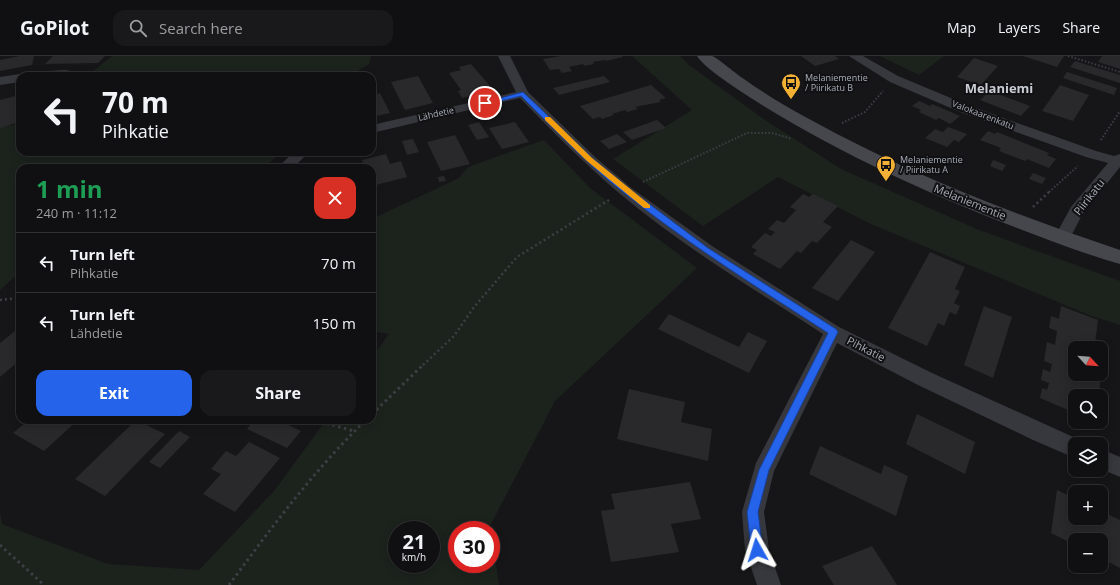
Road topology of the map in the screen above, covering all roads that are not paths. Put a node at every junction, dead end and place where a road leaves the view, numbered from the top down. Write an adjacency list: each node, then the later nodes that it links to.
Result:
1 (504, 56): 6 (street, Pihkatie)
2 (704, 56): 11 (main road, Melaniementie)
3 (855, 56): 9 (street, Valokaarenkatu)
4 (16, 79): 5 (street)
5 (0, 81)
6 (523, 94): 7 (street, Lähdetie); 13 (street, Pihkatie)
7 (376, 128)
8 (298, 156): 10 (street)
9 (1118, 160): 11 (street, Piirikatu)
10 (288, 164)
11 (1062, 238): 12 (main road, Melaniementie)
12 (1120, 257)
13 (833, 332): 14 (street, Pihkatie); 17 (street)
14 (1068, 445)
15 (1108, 462): 16 (street)
16 (1120, 466)
17 (769, 585)

